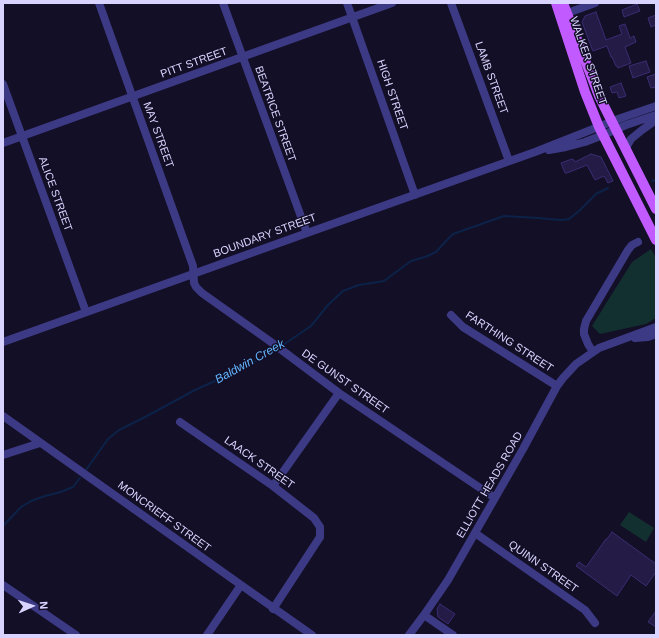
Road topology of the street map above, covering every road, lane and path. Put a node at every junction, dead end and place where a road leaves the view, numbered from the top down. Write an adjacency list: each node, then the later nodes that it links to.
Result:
1 (99, 3): 13 (street, MAY STREET)
2 (223, 3): 11 (street, BEATRICE STREET)
3 (347, 3): 10 (street, HIGH STREET)
4 (392, 3): 10 (street, PITT STREET)
5 (451, 3): 22 (street, LAMB STREET)
6 (556, 3): 9 (main road, WALKER STREET)
7 (563, 3): 9 (main road, WALKER STREET)
8 (595, 3): 9 (street)
9 (563, 14): 17 (main road, WALKER STREET); 18 (main road, WALKER STREET)
10 (352, 17): 11 (street, PITT STREET); 23 (street, HIGH STREET)
11 (243, 57): 13 (street, PITT STREET); 25 (street, BEATRICE STREET)
12 (3, 84): 19 (street, ALICE STREET)
13 (132, 96): 19 (street, PITT STREET); 28 (street, MAY STREET)
14 (656, 106): 17 (street, BOUNDARY STREET)
15 (656, 115): 17 (street, BOUNDARY STREET)
16 (656, 120): 21 (street)
17 (614, 126): 18 (street, BOUNDARY STREET); 21 (main road, WALKER STREET)
18 (601, 131): 22 (street, BOUNDARY STREET); 26 (main road, WALKER STREET)
19 (22, 136): 20 (street, PITT STREET); 29 (street, ALICE STREET)
20 (3, 143)
21 (627, 152): 24 (main road, WALKER STREET)
22 (509, 161): 23 (street, BOUNDARY STREET)
23 (415, 195): 25 (street, BOUNDARY STREET)
24 (656, 209)
25 (307, 232): 28 (street, BOUNDARY STREET)
26 (656, 240)
27 (638, 242): 33 (street)
28 (193, 274): 29 (street, BOUNDARY STREET); 35 (street, DE GUNST STREET)
29 (86, 312): 32 (street, BOUNDARY STREET)
30 (450, 315): 34 (street, FARTHING STREET)
31 (655, 329): 33 (street, ELLIOTT HEADS ROAD)
32 (3, 342)
33 (593, 352): 34 (street, ELLIOTT HEADS ROAD)
34 (557, 386): 41 (street, ELLIOTT HEADS ROAD)
35 (339, 393): 40 (street); 41 (street, DE GUNST STREET)
36 (3, 416): 38 (street, MONCRIEFF STREET)
37 (180, 422): 40 (street, LAACK STREET)
38 (40, 443): 39 (street); 44 (street, MONCRIEFF STREET)
39 (3, 455)
40 (273, 486): 45 (street, LAACK STREET)
41 (495, 498): 42 (street, ELLIOTT HEADS ROAD)
42 (475, 533): 46 (street, ELLIOTT HEADS ROAD); 47 (street, QUINN STREET)
43 (3, 585): 48 (street)
44 (240, 585): 45 (street, MONCRIEFF STREET); 49 (street)
45 (273, 608): 50 (street, MONCRIEFF STREET)
46 (424, 615): 51 (street, ELLIOTT HEADS ROAD); 52 (street)
47 (596, 623)
48 (76, 635)
49 (207, 635)
50 (312, 635)
51 (409, 635)
52 (453, 635)

